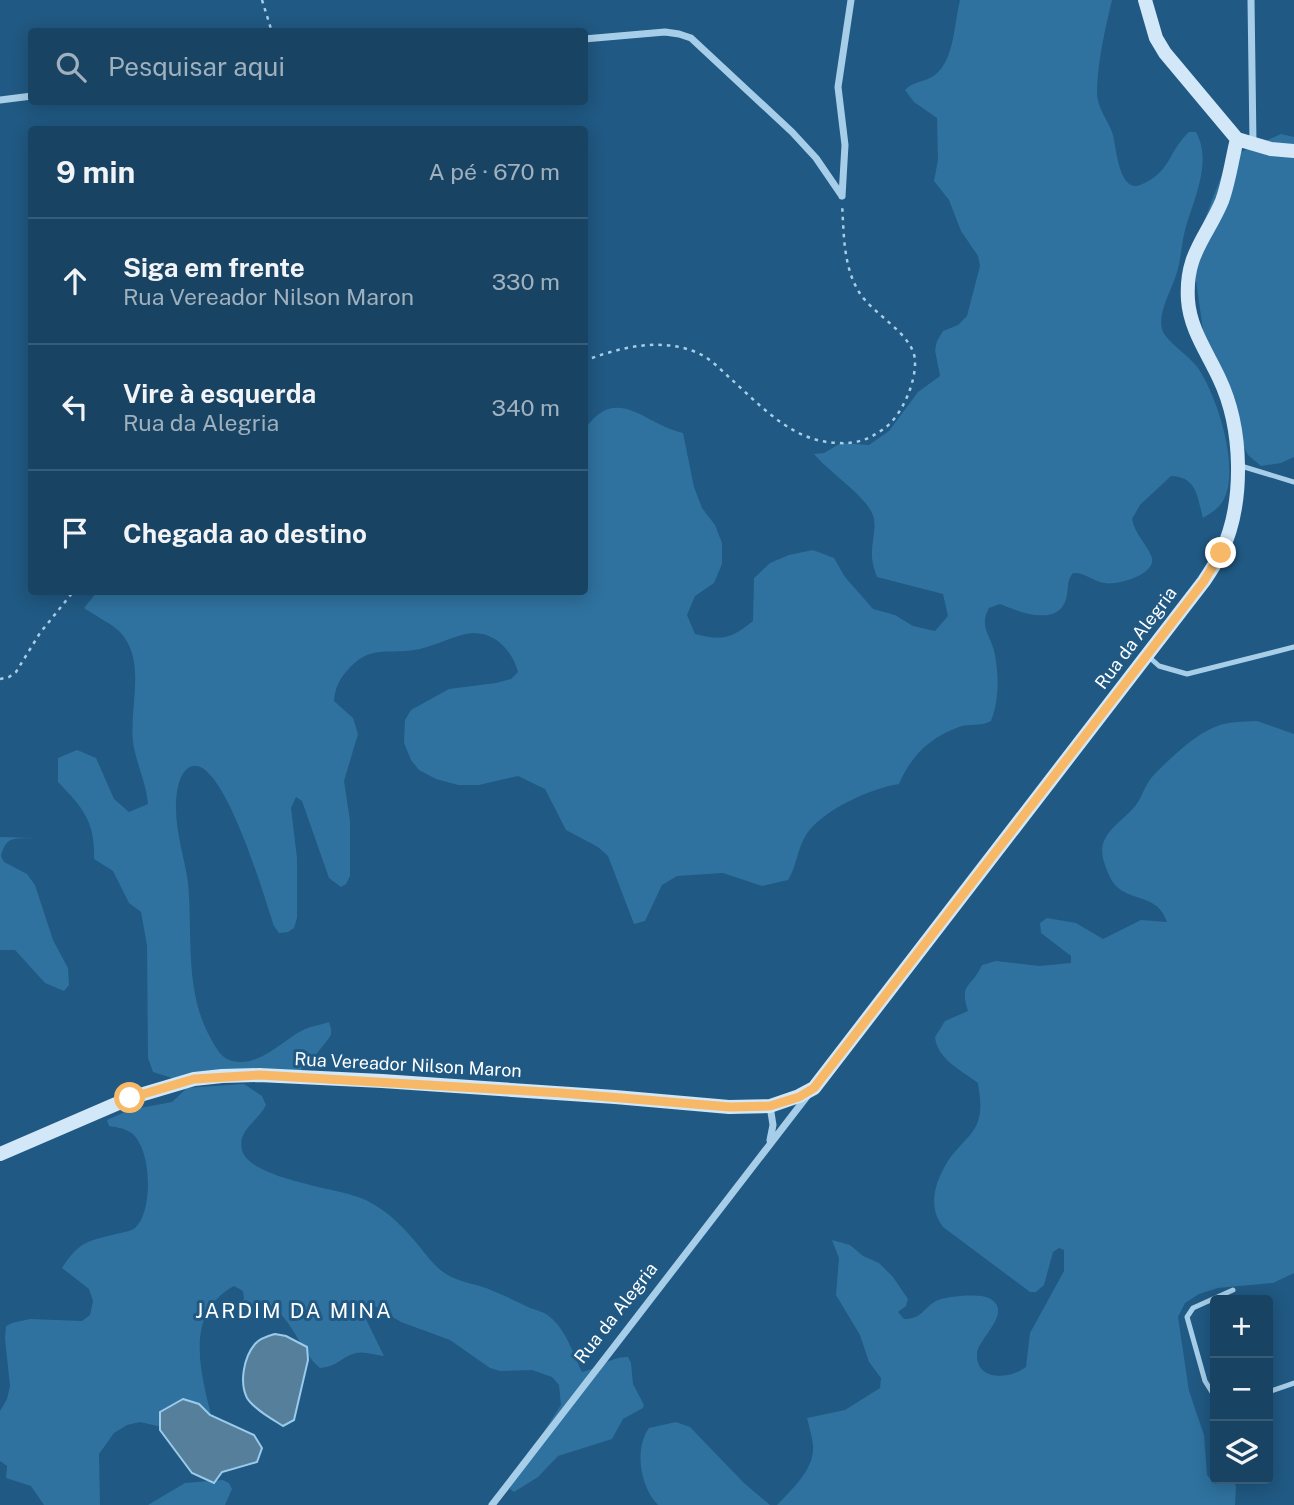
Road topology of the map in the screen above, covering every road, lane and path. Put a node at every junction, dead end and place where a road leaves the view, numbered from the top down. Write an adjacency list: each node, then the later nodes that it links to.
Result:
1 (262, 0): 5 (path)
2 (851, 0): 12 (street)
3 (1145, 0): 9 (main road)
4 (1251, 0): 10 (street)
5 (271, 28)
6 (588, 39): 12 (street)
7 (28, 96): 8 (street)
8 (0, 100)
9 (1237, 139): 10 (main road); 14 (main road, Rua da Alegria)
10 (1253, 143): 11 (main road)
11 (1294, 150)
12 (842, 196): 13 (path)
13 (588, 360)
14 (1238, 465): 15 (lane); 18 (main road, Rua da Alegria)
15 (1294, 482)
16 (71, 595): 19 (path)
17 (1294, 647): 18 (lane)
18 (1147, 656): 20 (main road, Rua da Alegria)
19 (0, 679)
20 (814, 1088): 21 (main road, Rua da Alegria); 23 (street, Rua da Alegria)
21 (785, 1102): 22 (main road, Rua Vereador Nilson Maron)
22 (770, 1106): 23 (street); 24 (main road, Rua Vereador Nilson Maron)
23 (769, 1144): 29 (street, Rua da Alegria)
24 (0, 1154)
25 (1233, 1290): 27 (lane)
26 (1294, 1383): 28 (lane)
27 (1210, 1389)
28 (1273, 1390)
29 (492, 1505)

